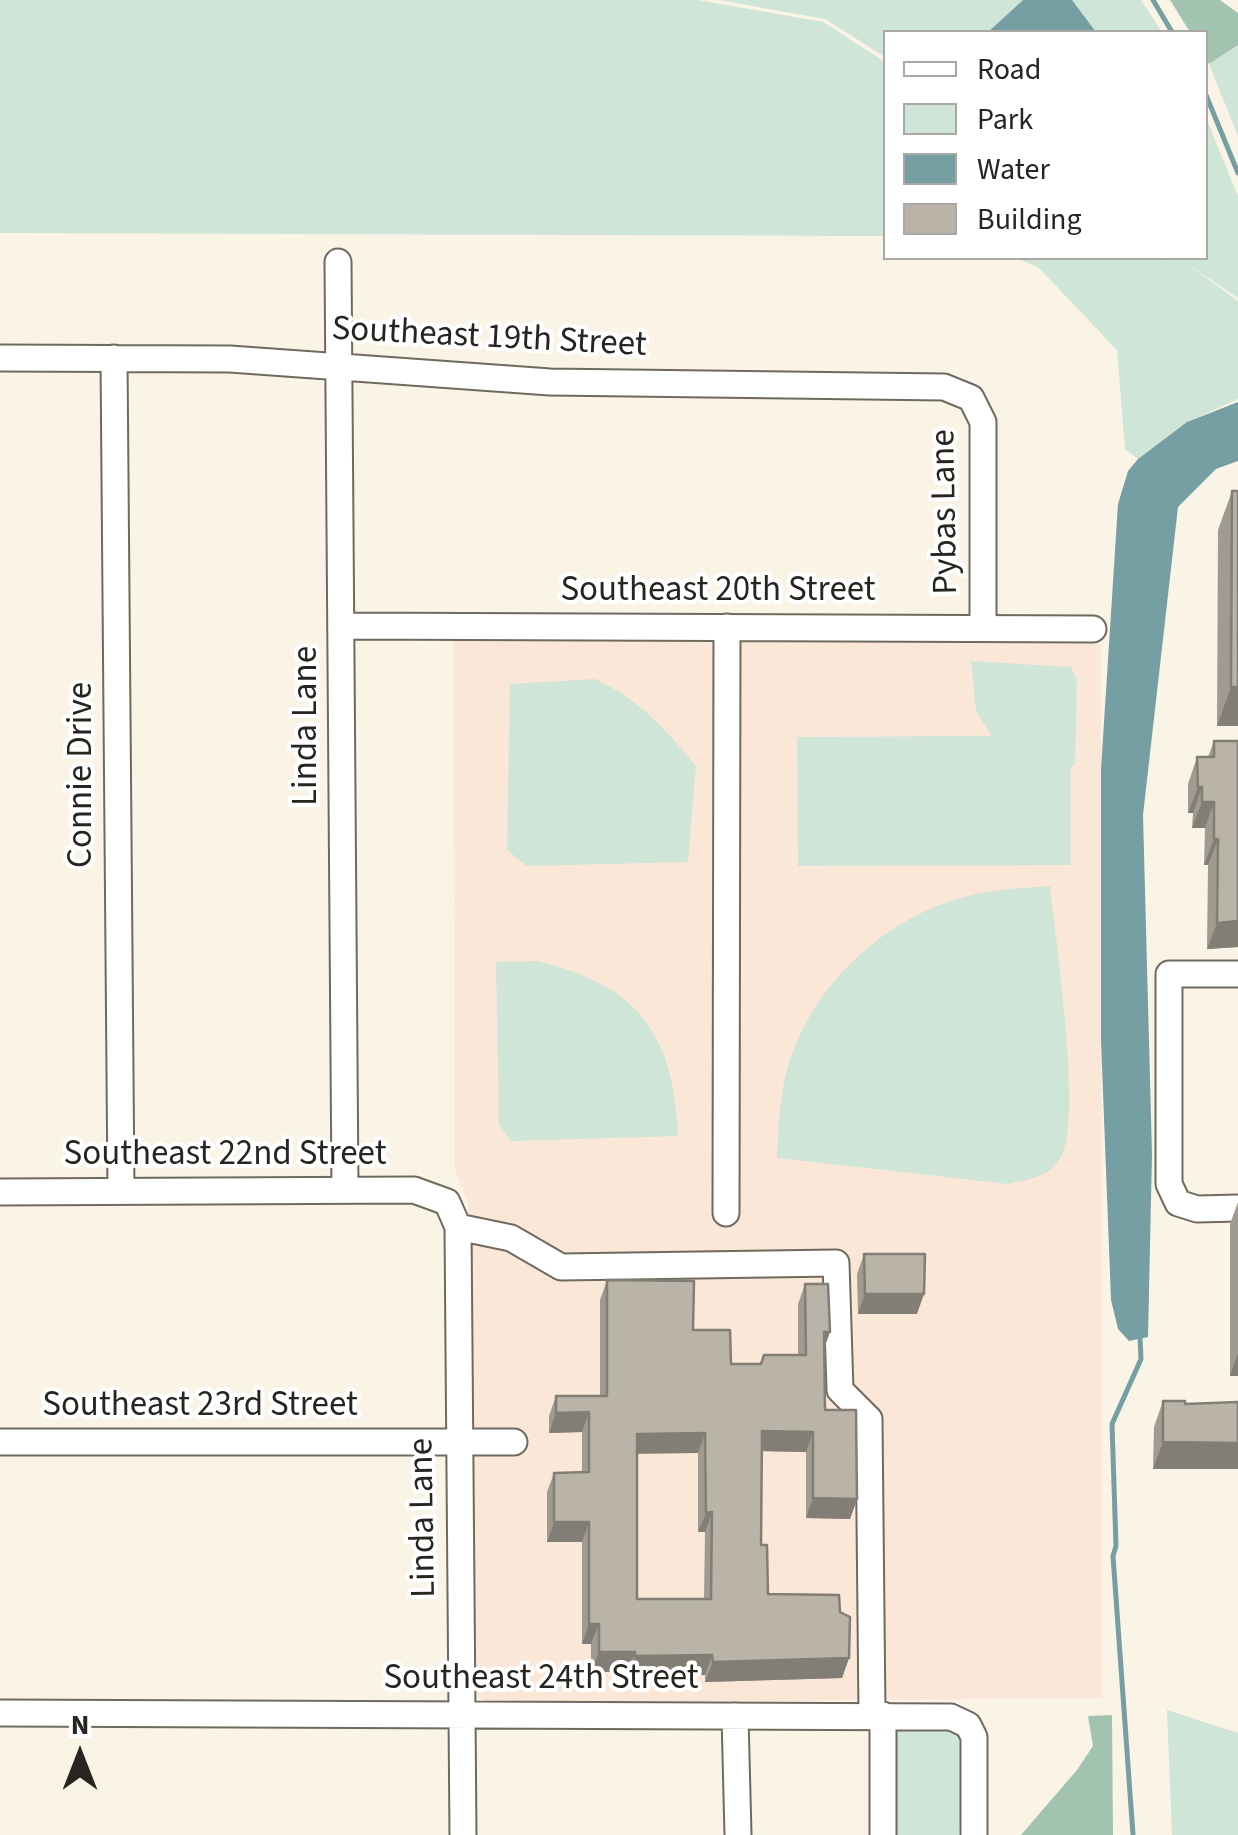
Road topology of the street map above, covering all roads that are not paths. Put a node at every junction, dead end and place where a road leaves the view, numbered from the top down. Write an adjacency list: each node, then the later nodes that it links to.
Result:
1 (338, 262): 4 (street, Linda Lane)
2 (0, 358): 3 (street, Southeast 19th Street)
3 (114, 358): 4 (street, Southeast 19th Street); 12 (street, Connie Drive)
4 (339, 368): 5 (street, Southeast 19th Street); 6 (street, Linda Lane)
5 (971, 398): 8 (street, Pybas Lane)
6 (343, 626): 7 (street, Southeast 20th Street); 11 (street, Linda Lane)
7 (727, 627): 8 (street, Southeast 20th Street); 16 (street)
8 (983, 628): 9 (street, Southeast 20th Street)
9 (1093, 629)
10 (1238, 974): 15 (street)
11 (345, 1190): 12 (street, Southeast 22nd Street); 14 (street, Southeast 22nd Street)
12 (121, 1191): 13 (street, Southeast 22nd Street)
13 (0, 1192)
14 (447, 1202): 17 (street, Linda Lane)
15 (1238, 1208)
16 (726, 1213)
17 (458, 1227): 19 (street, Linda Lane); 23 (street)
18 (0, 1442): 19 (street, Southeast 23rd Street)
19 (459, 1442): 20 (street, Southeast 23rd Street); 22 (street, Linda Lane)
20 (514, 1442)
21 (0, 1714): 22 (street, Southeast 24th Street)
22 (462, 1714): 24 (street, Southeast 24th Street); 25 (street, Linda Lane)
23 (878, 1715): 24 (street, Southeast 24th Street); 27 (street); 28 (street, Southeast 24th Street)
24 (735, 1716): 26 (street)
25 (463, 1835)
26 (738, 1835)
27 (884, 1835)
28 (974, 1835)

